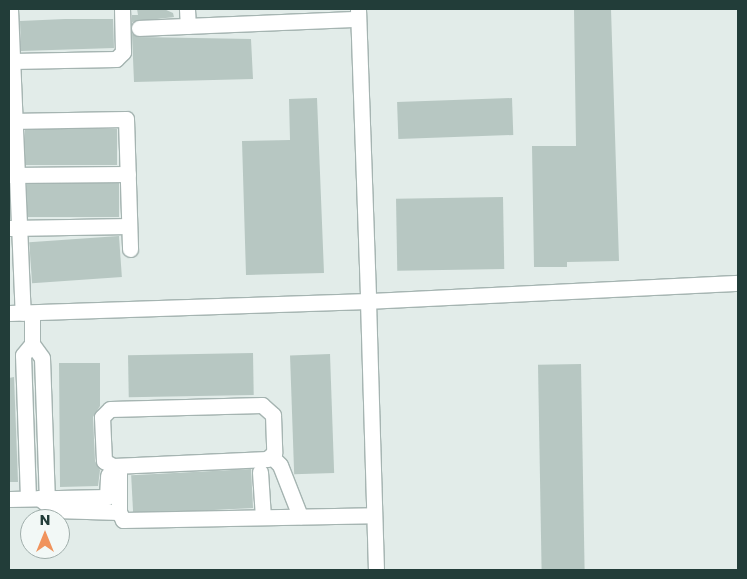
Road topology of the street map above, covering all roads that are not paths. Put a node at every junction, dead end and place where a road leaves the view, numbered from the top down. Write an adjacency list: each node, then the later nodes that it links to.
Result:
1 (9, 9): 2 (street); 8 (street)
2 (23, 9)
3 (122, 9): 8 (street)
4 (187, 9): 6 (street)
5 (358, 14): 6 (street); 16 (street)
6 (188, 26): 7 (street)
7 (139, 28)
8 (11, 64): 9 (street)
9 (12, 121): 10 (street); 11 (street)
10 (128, 174): 11 (street); 12 (street)
11 (13, 175): 13 (street)
12 (129, 226): 13 (street); 14 (street)
13 (14, 228): 17 (street)
14 (130, 249)
15 (738, 283): 16 (street)
16 (368, 301): 17 (street); 24 (street)
17 (21, 313): 21 (street)
18 (272, 457): 19 (street); 19 (street); 25 (street)
19 (114, 470): 21 (street); 23 (street)
20 (260, 472): 26 (street)
21 (38, 498): 22 (street); 23 (street)
22 (9, 500)
23 (119, 512): 26 (street)
24 (374, 514): 25 (street); 27 (street)
25 (300, 516): 26 (street)
26 (263, 517)
27 (376, 570)

